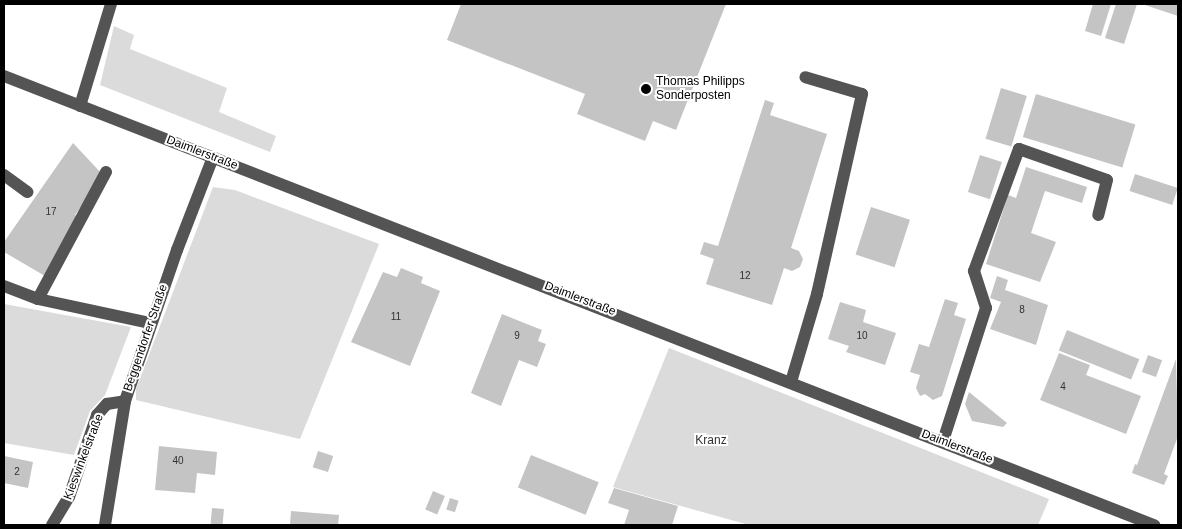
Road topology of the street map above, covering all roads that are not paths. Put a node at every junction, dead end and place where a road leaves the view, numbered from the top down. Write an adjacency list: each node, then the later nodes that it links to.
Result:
1 (110, 4): 4 (street)
2 (4, 76): 4 (street, Daimlerstraße)
3 (805, 77): 13 (street)
4 (80, 106): 5 (street, Daimlerstraße)
5 (213, 157): 12 (street, Beggendorfer Straße); 13 (street, Daimlerstraße)
6 (106, 172): 11 (street)
7 (4, 175): 8 (street)
8 (27, 192)
9 (1098, 215): 15 (street)
10 (4, 286): 11 (street)
11 (38, 299): 12 (street)
12 (150, 323): 14 (street, Beggendorfer Straße)
13 (791, 382): 15 (street, Daimlerstraße)
14 (125, 402): 16 (street, Kieswinkelstraße); 17 (street, Beggendorfer Straße)
15 (943, 441): 18 (street, Daimlerstraße)
16 (52, 525)
17 (105, 525)
18 (1154, 525)

